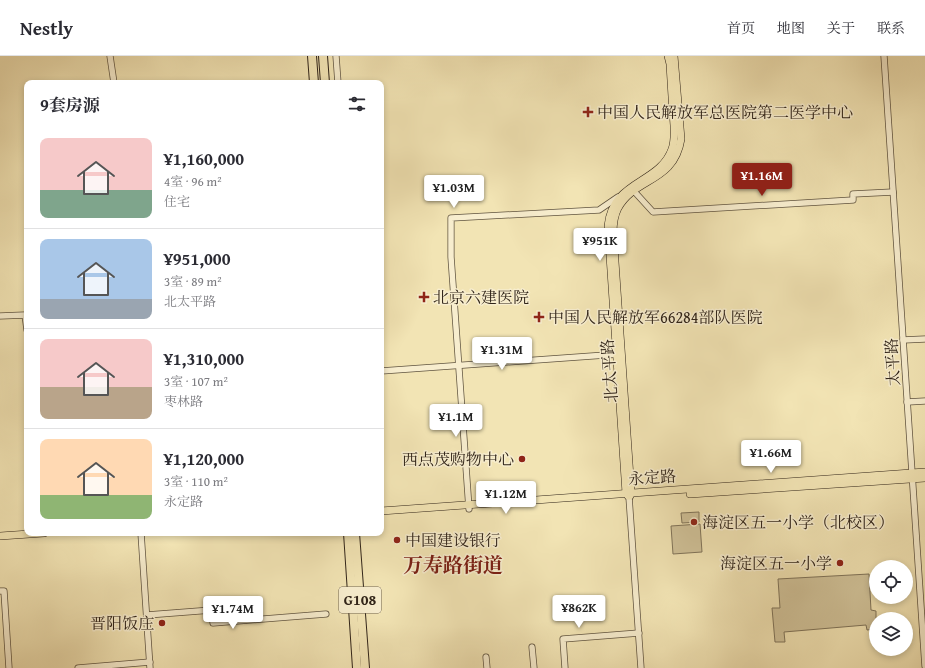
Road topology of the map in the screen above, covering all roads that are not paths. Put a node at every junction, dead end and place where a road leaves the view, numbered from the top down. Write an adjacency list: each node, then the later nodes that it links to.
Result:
1 (110, 56): 8 (street)
2 (312, 56): 9 (highway)
3 (323, 56): 10 (highway)
4 (336, 56): 11 (street)
5 (668, 56): 12 (main road, 北太平路)
6 (674, 56): 12 (main road, 北太平路)
7 (884, 56): 13 (street, 太平路)
8 (114, 80)
9 (314, 80)
10 (325, 80)
11 (338, 80)
12 (632, 189): 13 (street); 14 (main road, 北太平路); 19 (main road, 北太平路)
13 (893, 192): 18 (street, 太平路)
14 (620, 196): 19 (main road, 北太平路); 20 (street)
15 (24, 314): 16 (street)
16 (0, 316)
17 (925, 339): 18 (street)
18 (903, 340): 23 (street, 太平路)
19 (619, 354): 20 (street); 27 (main road, 北太平路)
20 (459, 365): 21 (street); 28 (street)
21 (384, 371)
22 (925, 401): 23 (street)
23 (907, 402): 25 (street, 太平路)
24 (925, 472): 25 (main road, 永定路)
25 (912, 476): 26 (main road, 永定路); 27 (main road, 永定路); 44 (street, 太平路)
26 (925, 478)
27 (629, 494): 28 (main road, 永定路); 39 (street, 北太平路)
28 (469, 506): 29 (main road, 永定路); 30 (main road, 永定路)
29 (384, 511)
30 (384, 515)
31 (24, 534): 32 (main road)
32 (0, 536)
33 (141, 536): 38 (street)
34 (348, 536): 48 (highway, G108)
35 (355, 536): 49 (highway, G108)
36 (0, 591): 46 (street)
37 (326, 614): 38 (street)
38 (147, 615): 42 (street)
39 (639, 633): 52 (street); 53 (street, 北太平路)
40 (532, 647): 51 (street)
41 (486, 657): 50 (street)
42 (150, 665): 43 (street)
43 (123, 666): 45 (street)
44 (925, 666)
45 (101, 667): 47 (street)
46 (9, 668)
47 (78, 668)
48 (357, 668)
49 (365, 668)
50 (487, 668)
51 (534, 668)
52 (565, 668)
53 (641, 668)

